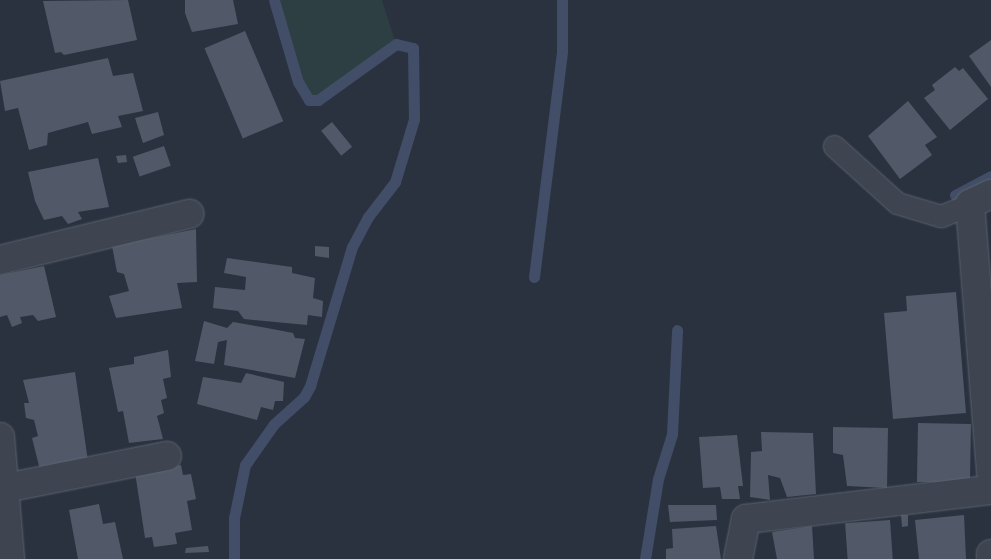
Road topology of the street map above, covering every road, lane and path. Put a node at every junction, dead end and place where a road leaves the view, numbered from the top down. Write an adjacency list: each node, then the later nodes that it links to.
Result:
1 (834, 146): 2 (lane)
2 (981, 199): 5 (street)
3 (189, 214): 4 (street)
4 (0, 260)
5 (989, 419): 8 (street)
6 (0, 437): 9 (street)
7 (167, 456): 9 (street)
8 (991, 472)
9 (5, 488): 12 (street)
10 (991, 490): 13 (street)
11 (991, 554): 14 (street)
12 (10, 559)
13 (738, 559)
14 (991, 559)

